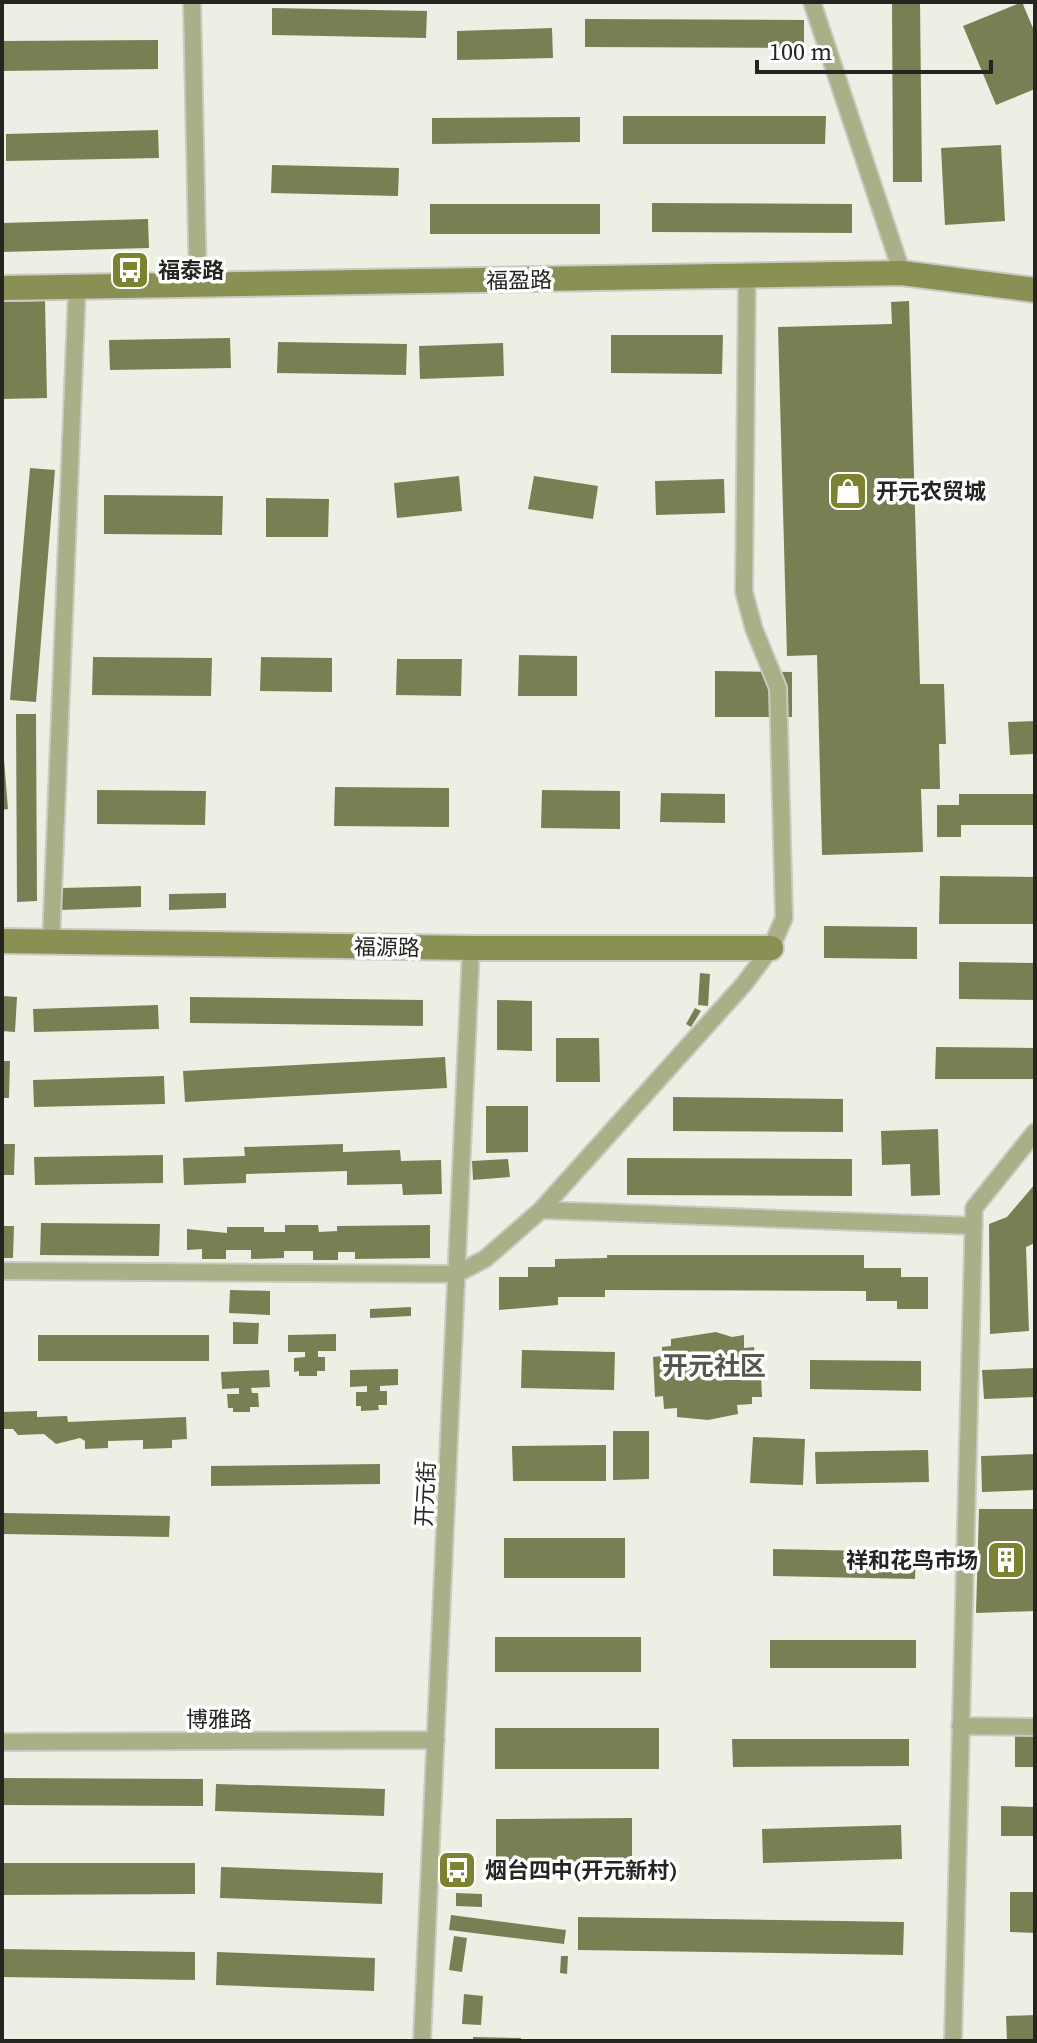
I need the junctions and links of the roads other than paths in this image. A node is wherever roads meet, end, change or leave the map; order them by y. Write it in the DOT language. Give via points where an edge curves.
graph roads {
  1 [pos="192,2"];
  2 [pos="812,2"];
  3 [pos="902,273"];
  4 [pos="747,276"];
  5 [pos="198,286"];
  6 [pos="2,288"];
  7 [pos="77,288"];
  8 [pos="1035,290"];
  9 [pos="2,941"];
  10 [pos="51,943"];
  11 [pos="471,948"];
  12 [pos="771,948"];
  13 [pos="1035,1132"];
  14 [pos="541,1210"];
  15 [pos="974,1226"];
  16 [pos="2,1271"];
  17 [pos="456,1274"];
  18 [pos="960,1726"];
  19 [pos="1035,1727"];
  20 [pos="436,1740"];
  21 [pos="2,1742"];
  22 [pos="422,2041"];
  23 [pos="953,2041"];
  1 -- 5 [label="street"];
  2 -- 3 [label="street"];
  3 -- 4 [label="street, 福盈路"];
  3 -- 8 [label="street, 福盈路"];
  4 -- 5 [label="street, 福盈路"];
  4 -- 12 [label="street" via="744,592 778,688 784,918"];
  5 -- 7 [label="street, 福盈路"];
  6 -- 7 [label="street, 福盈路"];
  7 -- 10 [label="street"];
  9 -- 10 [label="street, 福源路"];
  10 -- 11 [label="street, 福源路"];
  11 -- 12 [label="street, 福源路"];
  11 -- 17 [label="street, 开元街"];
  12 -- 14 [label="street"];
  13 -- 15 [label="street" via="974,1208"];
  14 -- 15 [label="street"];
  14 -- 17 [label="street" via="485,1259"];
  15 -- 18 [label="street"];
  16 -- 17 [label="street"];
  17 -- 20 [label="street, 开元街"];
  18 -- 19 [label="street"];
  18 -- 23 [label="street"];
  20 -- 21 [label="street, 博雅路"];
  20 -- 22 [label="street, 开元街"];
}
